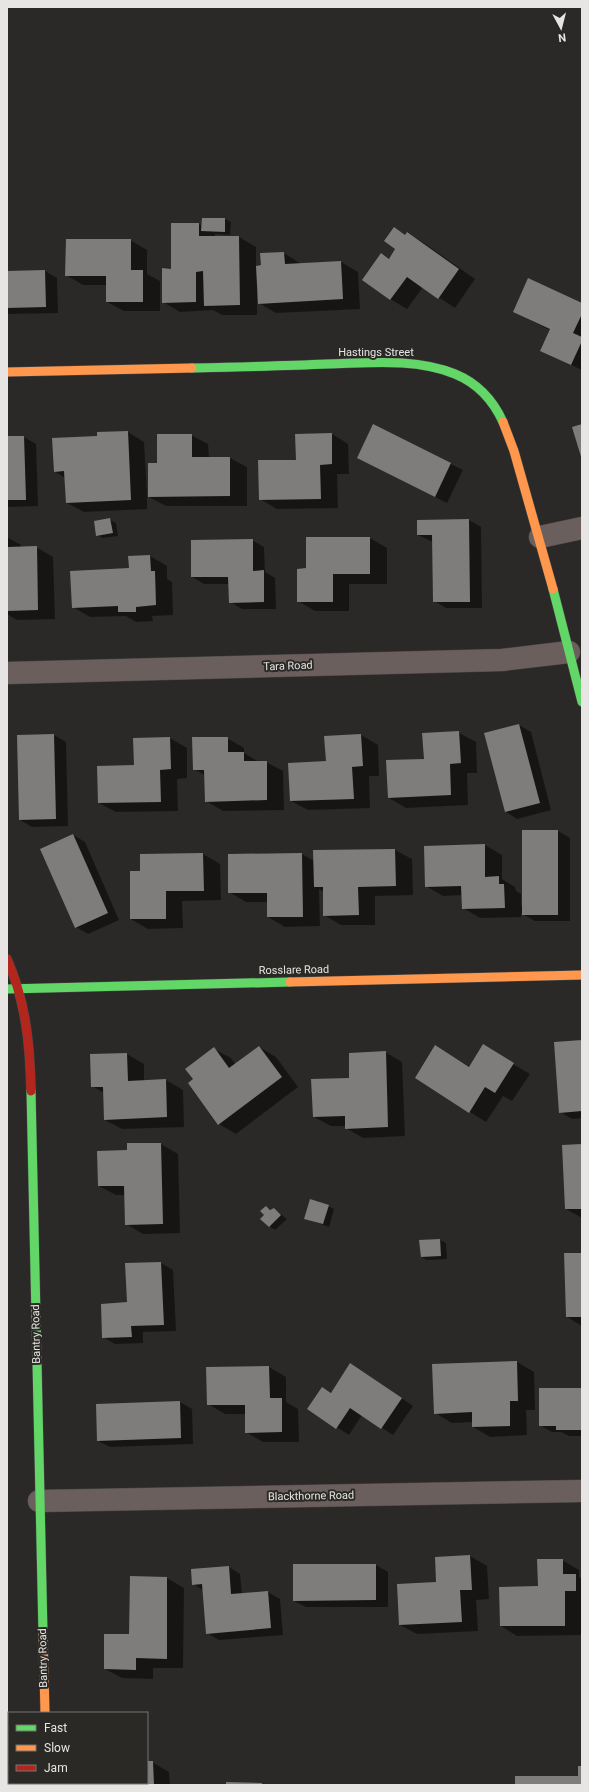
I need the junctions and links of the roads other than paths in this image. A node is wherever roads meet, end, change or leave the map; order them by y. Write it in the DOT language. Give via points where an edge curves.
graph roads {
  1 [pos="7,372"];
  2 [pos="582,528"];
  3 [pos="540,537"];
  4 [pos="569,652"];
  5 [pos="7,674"];
  6 [pos="582,702"];
  7 [pos="7,959"];
  8 [pos="582,976"];
  9 [pos="7,989"];
  10 [pos="20,989"];
  11 [pos="582,1491"];
  12 [pos="39,1502"];
  13 [pos="45,1712"];
  1 -- 3 [label="street, Hastings Street" via="391,363 419,364 445,370 469,380 487,396 500,414"];
  2 -- 3 [label="street"];
  3 -- 4 [label="street, Hastings Street"];
  4 -- 5 [label="street, Tara Road" via="502,660"];
  4 -- 6 [label="street, Hastings Street"];
  7 -- 10 [label="street, Bantry Road"];
  8 -- 10 [label="street, Rosslare Road"];
  9 -- 10 [label="street, Rosslare Road"];
  10 -- 12 [label="street, Bantry Road" via="30,1050"];
  11 -- 12 [label="street, Blackthorne Road"];
  12 -- 13 [label="street, Bantry Road"];
}
